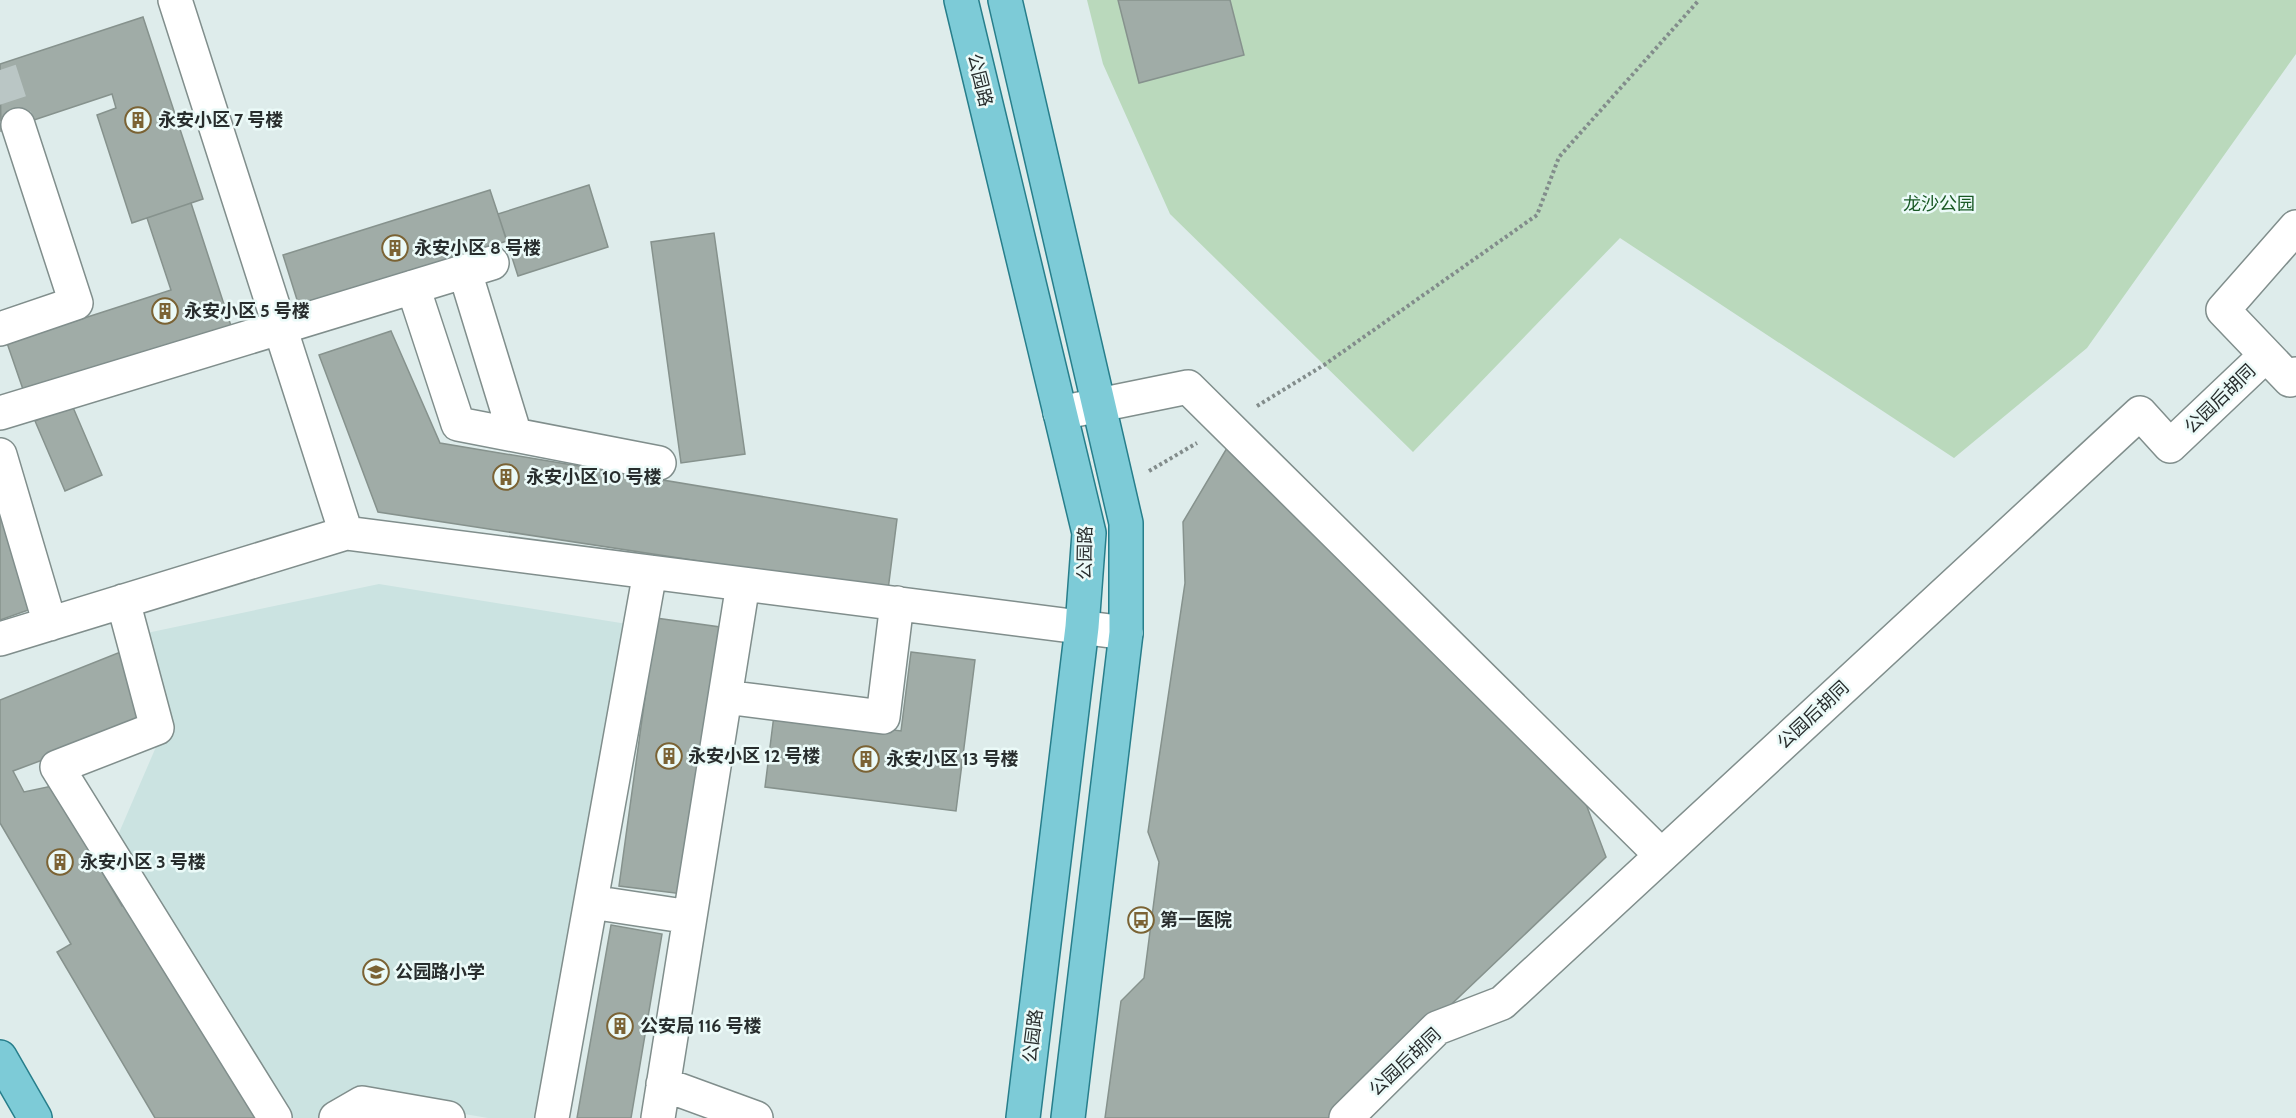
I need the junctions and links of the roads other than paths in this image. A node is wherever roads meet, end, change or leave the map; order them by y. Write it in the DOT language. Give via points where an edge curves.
graph roads {
  1 [pos="175,0"];
  2 [pos="961,0"];
  3 [pos="1005,0"];
  4 [pos="18,125"];
  5 [pos="2296,226"];
  6 [pos="413,287"];
  7 [pos="280,327"];
  8 [pos="0,329"];
  9 [pos="2266,355"];
  10 [pos="2296,374"];
  11 [pos="1097,405"];
  12 [pos="0,413"];
  13 [pos="1060,413"];
  14 [pos="515,435"];
  15 [pos="0,455"];
  16 [pos="659,463"];
  17 [pos="346,533"];
  18 [pos="650,572"];
  19 [pos="743,584"];
  20 [pos="123,602"];
  21 [pos="897,603"];
  22 [pos="50,624"];
  23 [pos="1082,627"];
  24 [pos="1126,633"];
  25 [pos="0,639"];
  26 [pos="725,697"];
  27 [pos="1661,855"];
  28 [pos="591,902"];
  29 [pos="690,917"];
  30 [pos="0,1056"];
  31 [pos="663,1084"];
  32 [pos="35,1118"];
  33 [pos="275,1118"];
  34 [pos="336,1118"];
  35 [pos="448,1118"];
  36 [pos="552,1118"];
  37 [pos="658,1118"];
  38 [pos="756,1118"];
  39 [pos="1023,1118"];
  40 [pos="1068,1118"];
  41 [pos="1346,1118"];
  1 -- 7 [label="street"];
  2 -- 13 [label="main road, 公园路"];
  3 -- 11 [label="main road"];
  4 -- 8 [label="street" via="76,303"];
  5 -- 9 [label="street" via="2223,310"];
  6 -- 7 [label="street"];
  6 -- 14 [label="street" via="458,424"];
  6 -- 14 [label="street" via="478,267"];
  7 -- 12 [label="street"];
  7 -- 17 [label="street"];
  9 -- 10 [label="street" via="2290,380"];
  9 -- 27 [label="street, 公园后胡同" via="2170,446 2140,413"];
  11 -- 13 [label="street"];
  11 -- 24 [label="main road" via="1126,523"];
  11 -- 27 [label="street" via="1188,387"];
  13 -- 23 [label="main road, 公园路" via="1089,533"];
  14 -- 16 [label="street"];
  15 -- 22 [label="street"];
  17 -- 18 [label="street"];
  17 -- 20 [label="street"];
  18 -- 19 [label="street"];
  18 -- 28 [label="street"];
  19 -- 21 [label="street"];
  19 -- 26 [label="street"];
  20 -- 22 [label="street"];
  20 -- 33 [label="street" via="157,728 57,767"];
  21 -- 23 [label="street"];
  21 -- 26 [label="street" via="882,717"];
  22 -- 25 [label="street"];
  23 -- 24 [label="street"];
  23 -- 39 [label="main road, 公园路"];
  24 -- 40 [label="main road"];
  26 -- 29 [label="street"];
  27 -- 41 [label="street, 公园后胡同" via="1502,1003 1437,1028"];
  28 -- 29 [label="street"];
  28 -- 36 [label="street"];
  29 -- 31 [label="street"];
  30 -- 32 [label="main road"];
  31 -- 37 [label="street"];
  31 -- 38 [label="street"];
  34 -- 35 [label="street" via="362,1103"];
}
